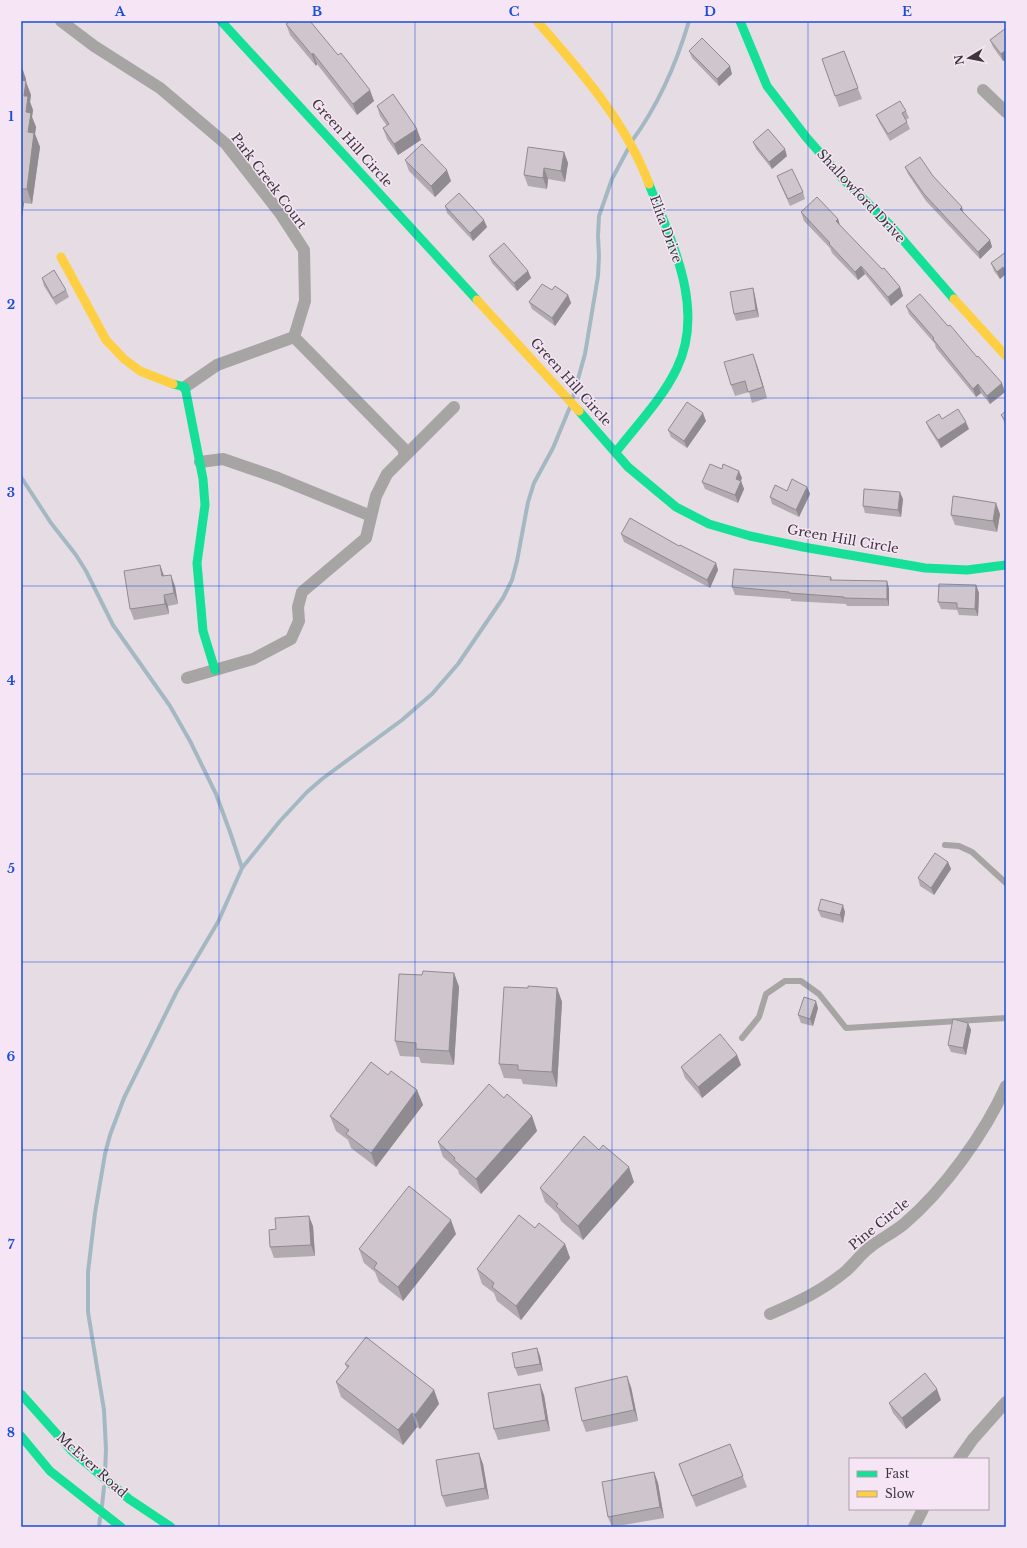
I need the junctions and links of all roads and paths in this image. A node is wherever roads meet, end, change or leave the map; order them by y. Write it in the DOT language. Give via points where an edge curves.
graph roads {
  1 [pos="61,21"];
  2 [pos="221,21"];
  3 [pos="537,21"];
  4 [pos="740,21"];
  5 [pos="983,90"];
  6 [pos="1006,112"];
  7 [pos="61,257"];
  8 [pos="294,337"];
  9 [pos="1006,356"];
  10 [pos="185,387"];
  11 [pos="454,407"];
  12 [pos="616,452"];
  13 [pos="405,456"];
  14 [pos="200,462"];
  15 [pos="371,516"];
  16 [pos="1006,565"];
  17 [pos="215,670"];
  18 [pos="187,678"];
  19 [pos="945,845"];
  20 [pos="1006,883"];
  21 [pos="1006,1018"];
  22 [pos="742,1038"];
  23 [pos="1006,1086"];
  24 [pos="770,1314"];
  25 [pos="21,1394"];
  26 [pos="1006,1402"];
  27 [pos="21,1436"];
  28 [pos="960,1458"];
  29 [pos="922,1510"];
  30 [pos="121,1527"];
  31 [pos="171,1527"];
  32 [pos="914,1527"];
  1 -- 8 [label="street, Park Creek Court" via="94,46 160,88 226,144 280,213 304,250 304,301"];
  2 -- 12 [label="street, Green Hill Circle"];
  3 -- 12 [label="street, Elita Drive" via="575,64 618,123 644,171 680,266 688,309 686,342 677,368 660,396"];
  4 -- 9 [label="street, Shallowford Drive" via="768,86 806,137 842,178 890,225"];
  5 -- 6 [label="street"];
  7 -- 10 [label="street" via="106,340 124,359 147,374"];
  8 -- 10 [label="street" via="217,365"];
  8 -- 13 [label="street" via="403,448"];
  10 -- 14 [label="street"];
  11 -- 13 [label="street"];
  12 -- 16 [label="street, Green Hill Circle" via="628,468 676,507 710,524 750,536 925,568 968,570"];
  13 -- 15 [label="street" via="387,474 376,496"];
  14 -- 15 [label="street" via="223,459 278,478"];
  14 -- 17 [label="street" via="205,505 197,563 202,631"];
  15 -- 17 [label="street" via="366,538 302,592 298,607 299,621 291,639 253,659"];
  17 -- 18 [label="street"];
  19 -- 20 [label="lane" via="959,846 972,852"];
  21 -- 22 [label="lane" via="846,1028 819,994 801,981 785,982 766,994 759,1016"];
  23 -- 24 [label="street, Pine Circle" via="974,1143 921,1208 863,1253 829,1284 808,1298"];
  25 -- 31 [label="street, McEver Road" via="72,1450 129,1499"];
  26 -- 28 [label="street"];
  27 -- 30 [label="street" via="50,1471"];
  29 -- 32 [label="street"];
}
